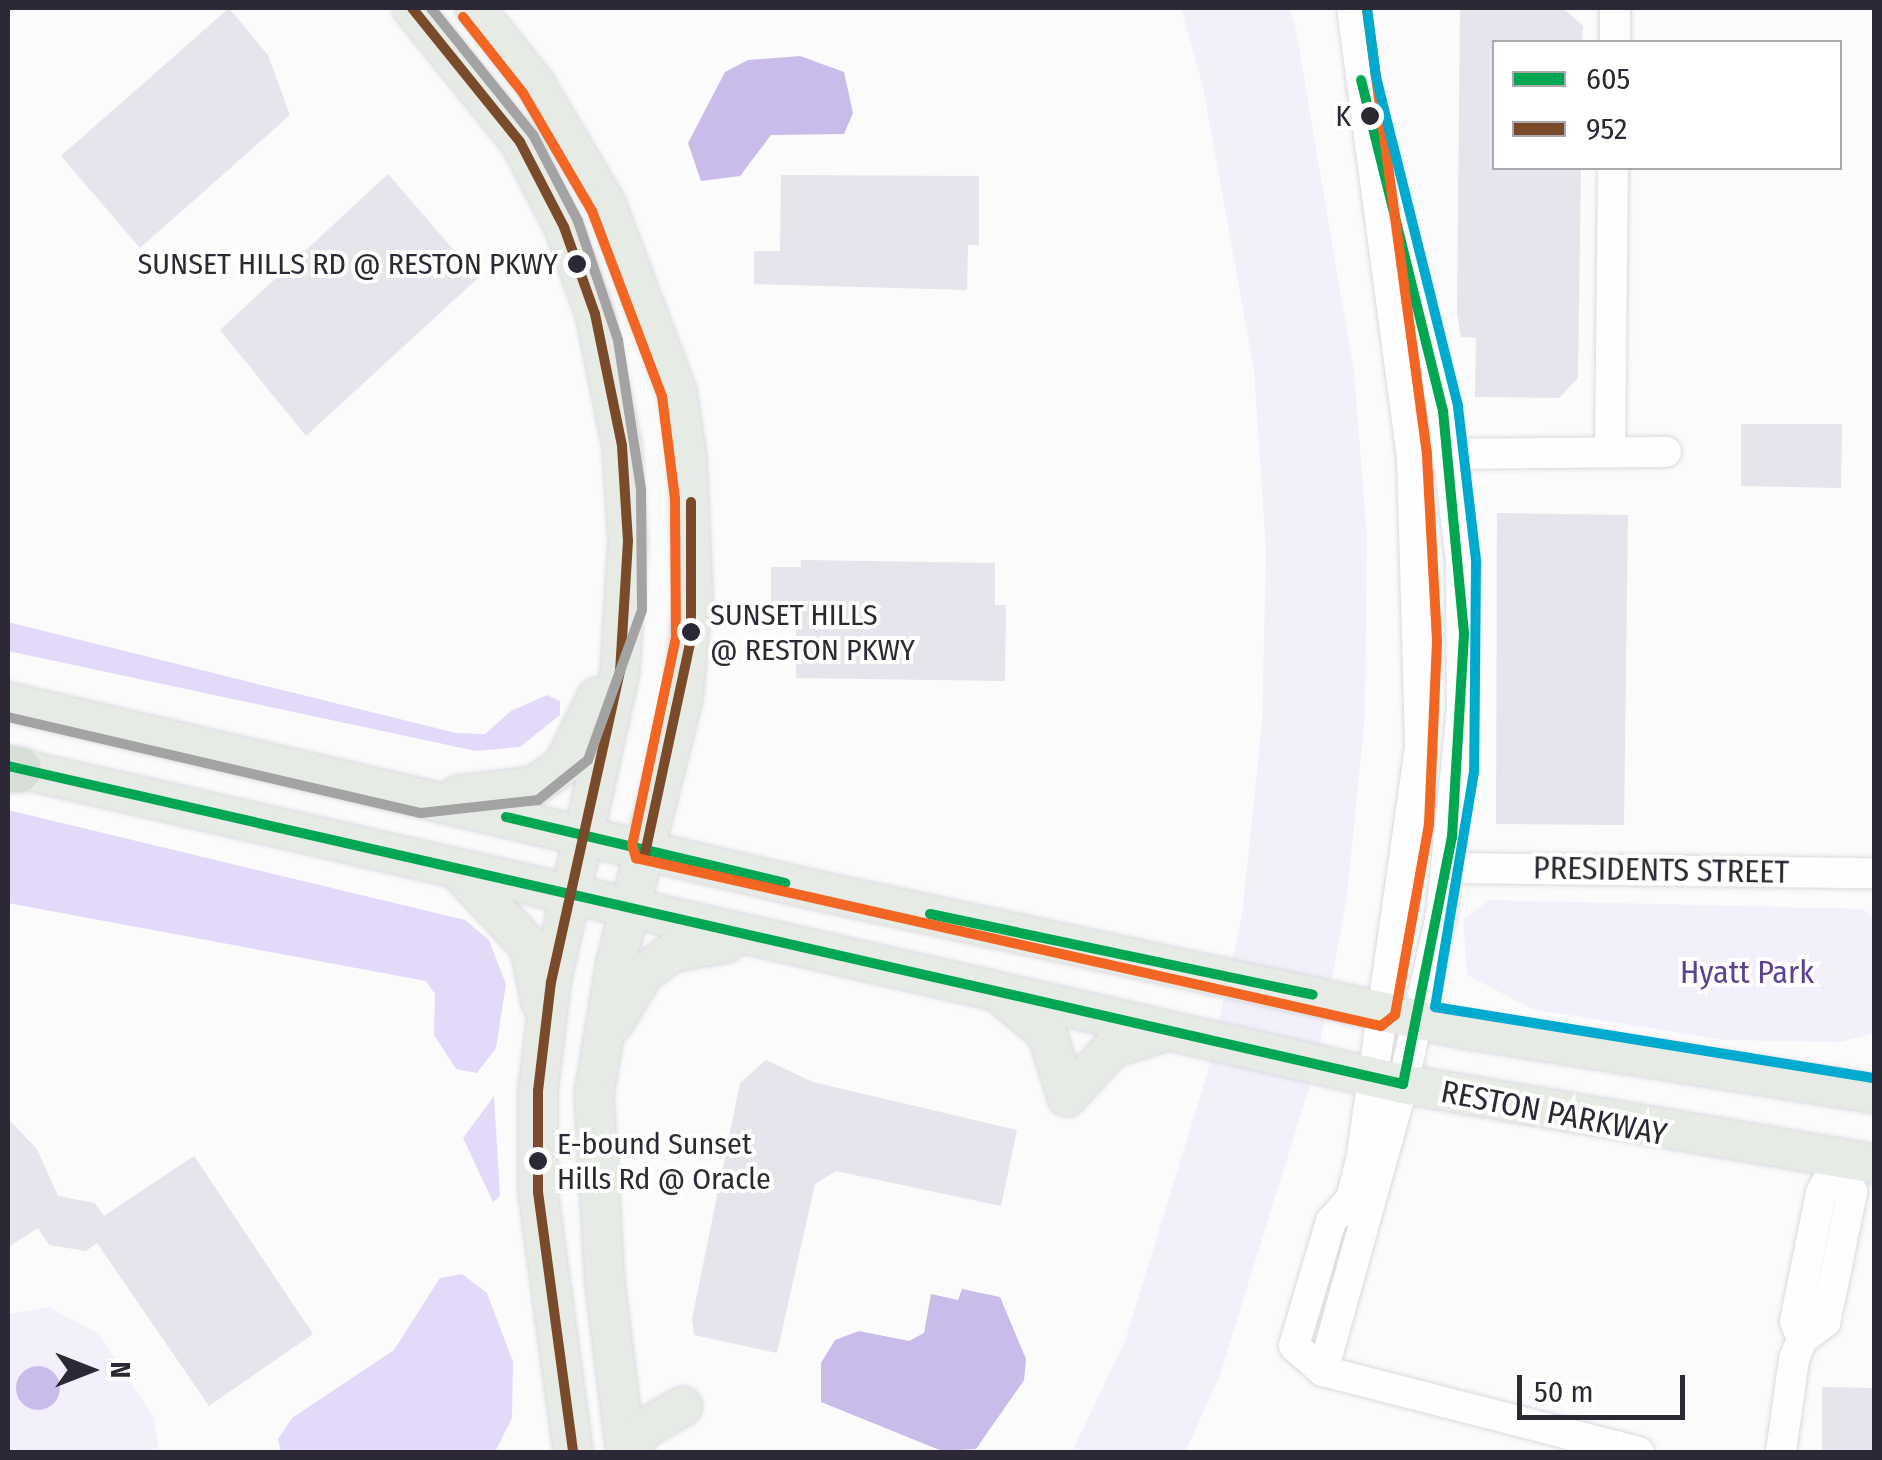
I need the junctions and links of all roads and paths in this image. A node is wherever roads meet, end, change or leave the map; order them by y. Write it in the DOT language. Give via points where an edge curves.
graph roads {
  1 [pos="412,8"];
  2 [pos="475,8"];
  3 [pos="1352,8"];
  4 [pos="1615,8"];
  5 [pos="1614,40"];
  6 [pos="1361,80"];
  7 [pos="1613,170"];
  8 [pos="1448,452"];
  9 [pos="1610,452"];
  10 [pos="1666,452"];
  11 [pos="1412,456"];
  12 [pos="627,609"];
  13 [pos="8,702"];
  14 [pos="11,767"];
  15 [pos="423,798"];
  16 [pos="586,835"];
  17 [pos="647,848"];
  18 [pos="455,867"];
  19 [pos="1448,868"];
  20 [pos="1874,873"];
  21 [pos="571,897"];
  22 [pos="629,913"];
  23 [pos="758,942"];
  24 [pos="1000,995"];
  25 [pos="1381,1011"];
  26 [pos="1418,1019"];
  27 [pos="544,1027"];
  28 [pos="1176,1033"];
  29 [pos="600,1048"];
  30 [pos="1387,1079"];
  31 [pos="1874,1093"];
  32 [pos="1857,1162"];
  33 [pos="619,1375"];
  34 [pos="573,1452"];
  35 [pos="627,1452"];
  36 [pos="1639,1452"];
  37 [pos="1781,1452"];
  1 -- 12 [label="main road" via="520,142 583,273 622,446"];
  2 -- 17 [label="main road" via="543,97 606,204 677,392 693,551 691,639"];
  3 -- 6 [label="street"];
  4 -- 5 [label="street"];
  6 -- 8 [label="street" via="1401,219"];
  6 -- 11 [label="street"];
  7 -- 9 [label="street"];
  8 -- 9 [label="street"];
  8 -- 11 [label="street"];
  8 -- 19 [label="street" via="1464,633"];
  9 -- 10 [label="street"];
  11 -- 25 [label="street" via="1420,748"];
  12 -- 15 [label="main road" via="585,732 563,766 534,786"];
  12 -- 16 [label="main road"];
  13 -- 15 [label="main road, RESTON PARKWAY"];
  14 -- 18 [label="main road, RESTON PARKWAY"];
  15 -- 16 [label="main road, RESTON PARKWAY"];
  16 -- 17 [label="main road, RESTON PARKWAY"];
  16 -- 21 [label="main road"];
  17 -- 22 [label="main road"];
  17 -- 25 [label="main road, RESTON PARKWAY"];
  18 -- 21 [label="main road, RESTON PARKWAY"];
  18 -- 27 [label="main road" via="530,948"];
  19 -- 20 [label="street, PRESIDENTS STREET"];
  19 -- 26 [label="street"];
  21 -- 22 [label="main road, RESTON PARKWAY"];
  21 -- 27 [label="main road"];
  22 -- 23 [label="main road, RESTON PARKWAY"];
  22 -- 29 [label="main road"];
  23 -- 24 [label="main road, RESTON PARKWAY"];
  23 -- 29 [label="main road" via="672,952 644,973"];
  24 -- 28 [label="main road, RESTON PARKWAY"];
  24 -- 28 [label="main road" via="1047,1032 1067,1096 1112,1048"];
  25 -- 26 [label="main road, RESTON PARKWAY"];
  25 -- 30 [label="street"];
  26 -- 30 [label="street"];
  26 -- 31 [label="main road, RESTON PARKWAY"];
  27 -- 34 [label="main road" via="538,1192"];
  28 -- 30 [label="main road, RESTON PARKWAY"];
  29 -- 33 [label="main road" via="593,1153"];
  30 -- 32 [label="main road, RESTON PARKWAY"];
  30 -- 36 [label="street" via="1322,1371"];
  32 -- 37 [label="street" via="1821,1193 1795,1321 1802,1339 1781,1414"];
  33 -- 35 [label="main road"];
  33 -- 35 [label="main road" via="683,1406 644,1429"];
}
